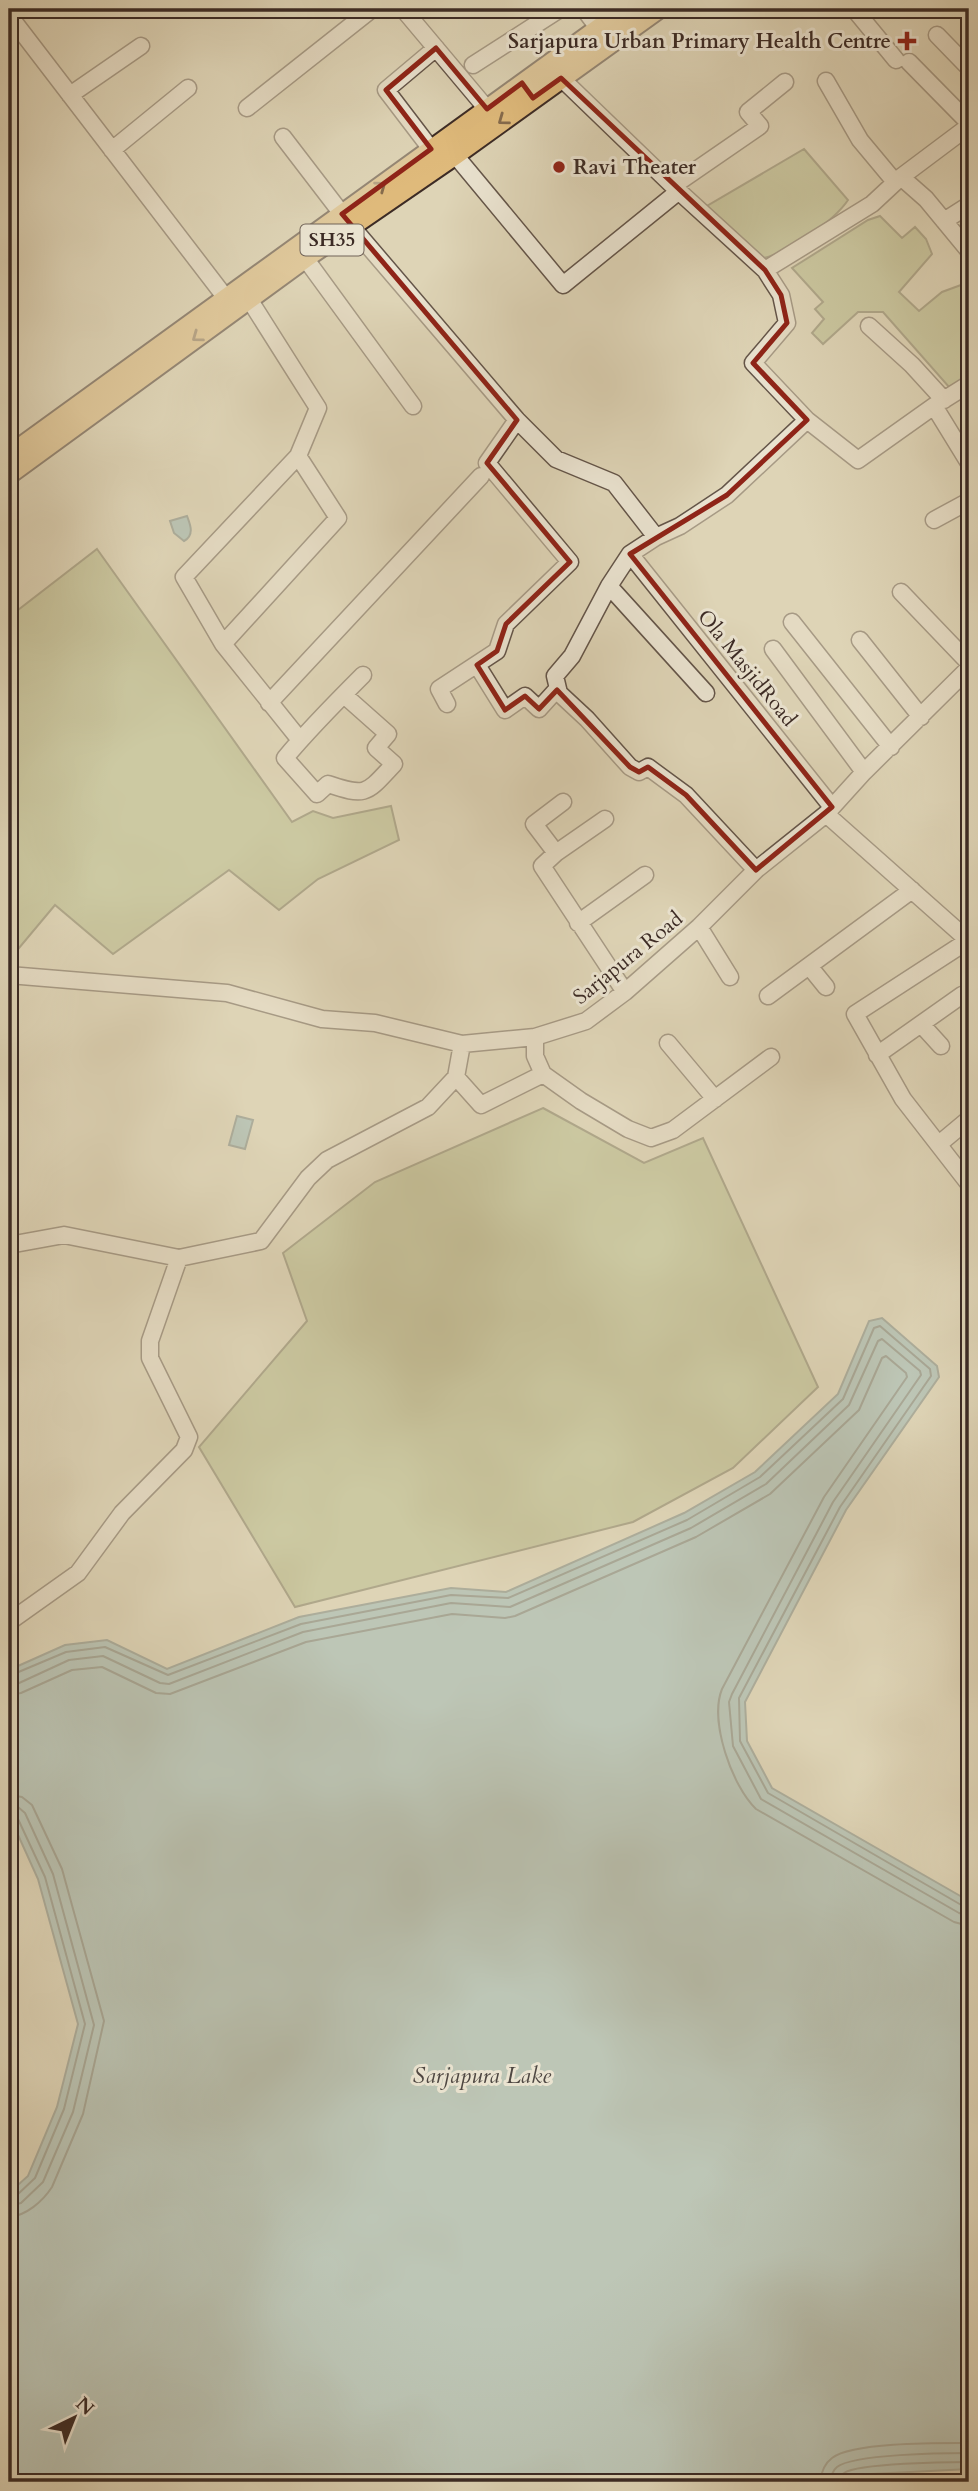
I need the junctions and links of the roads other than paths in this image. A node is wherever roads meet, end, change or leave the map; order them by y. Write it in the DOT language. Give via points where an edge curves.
graph roads {
  1 [pos="372,9"];
  2 [pos="403,9"];
  3 [pos="560,9"];
  4 [pos="584,9"];
  5 [pos="626,9"];
  6 [pos="657,9"];
  7 [pos="855,9"];
  8 [pos="9,27"];
  9 [pos="599,29"];
  10 [pos="937,35"];
  11 [pos="141,46"];
  12 [pos="436,48"];
  13 [pos="473,65"];
  14 [pos="969,68"];
  15 [pos="561,78"];
  16 [pos="826,81"];
  17 [pos="785,82"];
  18 [pos="188,88"];
  19 [pos="528,90"];
  20 [pos="70,96"];
  21 [pos="247,108"];
  22 [pos="487,109"];
  23 [pos="969,125"];
  24 [pos="283,137"];
  25 [pos="431,149"];
  26 [pos="112,150"];
  27 [pos="455,155"];
  28 [pos="898,180"];
  29 [pos="676,189"];
  30 [pos="969,206"];
  31 [pos="347,220"];
  32 [pos="944,221"];
  33 [pos="969,251"];
  34 [pos="305,258"];
  35 [pos="765,270"];
  36 [pos="236,302"];
  37 [pos="869,326"];
  38 [pos="969,384"];
  39 [pos="939,403"];
  40 [pos="413,406"];
  41 [pos="517,420"];
  42 [pos="807,420"];
  43 [pos="9,456"];
  44 [pos="298,456"];
  45 [pos="969,463"];
  46 [pos="9,474"];
  47 [pos="481,476"];
  48 [pos="969,501"];
  49 [pos="934,520"];
  50 [pos="656,537"];
  51 [pos="630,554"];
  52 [pos="609,586"];
  53 [pos="901,592"];
  54 [pos="792,622"];
  55 [pos="860,640"];
  56 [pos="223,644"];
  57 [pos="772,649"];
  58 [pos="969,663"];
  59 [pos="477,665"];
  60 [pos="969,668"];
  61 [pos="363,676"];
  62 [pos="558,688"];
  63 [pos="706,693"];
  64 [pos="344,695"];
  65 [pos="269,703"];
  66 [pos="447,704"];
  67 [pos="921,717"];
  68 [pos="300,740"];
  69 [pos="891,747"];
  70 [pos="864,772"];
  71 [pos="564,802"];
  72 [pos="829,811"];
  73 [pos="605,819"];
  74 [pos="556,853"];
  75 [pos="757,870"];
  76 [pos="645,875"];
  77 [pos="912,890"];
  78 [pos="579,923"];
  79 [pos="699,927"];
  80 [pos="967,945"];
  81 [pos="809,966"];
  82 [pos="9,975"];
  83 [pos="730,978"];
  84 [pos="826,987"];
  85 [pos="625,992"];
  86 [pos="962,995"];
  87 [pos="768,996"];
  88 [pos="921,1024"];
  89 [pos="535,1037"];
  90 [pos="668,1043"];
  91 [pos="462,1044"];
  92 [pos="941,1046"];
  93 [pos="877,1055"];
  94 [pos="771,1057"];
  95 [pos="543,1074"];
  96 [pos="456,1077"];
  97 [pos="715,1099"];
  98 [pos="969,1119"];
  99 [pos="939,1144"];
  100 [pos="969,1184"];
  101 [pos="9,1245"];
  102 [pos="179,1258"];
  103 [pos="9,1622"];
  1 -- 21 [label="street"];
  2 -- 12 [label="street"];
  3 -- 13 [label="street"];
  4 -- 9 [label="street"];
  5 -- 9 [label="main road, SH35"];
  6 -- 15 [label="main road, SH35"];
  7 -- 23 [label="street"];
  8 -- 20 [label="street" via="15,23"];
  9 -- 19 [label="main road, SH35"];
  10 -- 14 [label="street"];
  11 -- 20 [label="street"];
  12 -- 22 [label="street"];
  12 -- 25 [label="street" via="386,90"];
  15 -- 19 [label="main road, SH35"];
  15 -- 29 [label="street"];
  16 -- 28 [label="street" via="860,140"];
  17 -- 29 [label="street" via="748,112 760,126"];
  18 -- 26 [label="street"];
  19 -- 22 [label="main road, SH35"];
  19 -- 27 [label="main road, SH35, one-way"];
  20 -- 26 [label="street"];
  22 -- 25 [label="main road, SH35"];
  23 -- 28 [label="street"];
  24 -- 31 [label="street"];
  31 -- 25 [label="main road, SH35, one-way"];
  26 -- 36 [label="street"];
  27 -- 29 [label="street" via="563,285"];
  27 -- 31 [label="main road, SH35"];
  28 -- 32 [label="street" via="926,198"];
  28 -- 35 [label="street" via="872,204"];
  29 -- 35 [label="street"];
  30 -- 32 [label="street"];
  31 -- 34 [label="main road, SH35"];
  31 -- 36 [label="main road, SH35"];
  31 -- 41 [label="street"];
  32 -- 33 [label="street"];
  34 -- 36 [label="main road, SH35"];
  34 -- 40 [label="street"];
  35 -- 42 [label="street" via="781,295 787,323 753,363"];
  36 -- 43 [label="main road, SH35"];
  36 -- 44 [label="street" via="318,408"];
  36 -- 46 [label="main road, SH35, one-way"];
  37 -- 39 [label="street" via="912,365"];
  38 -- 39 [label="street"];
  39 -- 42 [label="street" via="858,460"];
  39 -- 45 [label="street"];
  41 -- 50 [label="street" via="556,459 614,483"];
  41 -- 59 [label="street" via="487,463 570,562 506,624 497,652"];
  42 -- 50 [label="street" via="727,495"];
  44 -- 56 [label="street" via="184,578"];
  44 -- 56 [label="street" via="338,518"];
  47 -- 65 [label="street"];
  48 -- 49 [label="street"];
  50 -- 51 [label="street"];
  51 -- 52 [label="street"];
  51 -- 72 [label="street, Ola MasjidRoad"];
  52 -- 62 [label="street" via="572,656 555,676"];
  52 -- 63 [label="street"];
  53 -- 58 [label="street"];
  54 -- 69 [label="street"];
  55 -- 67 [label="street"];
  56 -- 65 [label="street"];
  57 -- 70 [label="street"];
  59 -- 62 [label="street" via="505,710 524,696 539,709"];
  59 -- 66 [label="street" via="439,689"];
  60 -- 67 [label="street, Sarjapura Road"];
  61 -- 64 [label="street"];
  62 -- 75 [label="street" via="630,766 639,772 648,767 686,795"];
  64 -- 68 [label="street"];
  64 -- 68 [label="street" via="388,734 376,748 394,764 371,789 356,793 328,784 317,794 285,758"];
  65 -- 68 [label="street"];
  67 -- 69 [label="street, Sarjapura Road"];
  69 -- 70 [label="street, Sarjapura Road"];
  70 -- 72 [label="street, Sarjapura Road"];
  71 -- 74 [label="street" via="534,824"];
  72 -- 75 [label="street, Sarjapura Road"];
  72 -- 77 [label="street, Ola MasjidRoad"];
  73 -- 74 [label="street"];
  74 -- 78 [label="street" via="542,866"];
  75 -- 79 [label="street, Sarjapura Road"];
  76 -- 78 [label="street"];
  77 -- 80 [label="street, Ola MasjidRoad"];
  77 -- 81 [label="street"];
  78 -- 85 [label="street"];
  79 -- 83 [label="street"];
  79 -- 85 [label="street, Sarjapura Road"];
  80 -- 93 [label="street" via="855,1014"];
  81 -- 84 [label="street"];
  81 -- 87 [label="street"];
  82 -- 91 [label="street, Sarjapura Road" via="227,993 321,1019 375,1023"];
  85 -- 89 [label="street, Sarjapura Road" via="586,1021"];
  86 -- 88 [label="street"];
  88 -- 92 [label="street"];
  88 -- 93 [label="street"];
  89 -- 91 [label="street, Sarjapura Road"];
  89 -- 95 [label="street" via="535,1056"];
  90 -- 97 [label="street"];
  91 -- 96 [label="street"];
  93 -- 99 [label="street" via="903,1099"];
  94 -- 97 [label="street"];
  95 -- 96 [label="street" via="481,1105"];
  95 -- 97 [label="street" via="616,1122 651,1138 673,1130"];
  96 -- 102 [label="street" via="428,1107 327,1160 261,1241"];
  98 -- 99 [label="street"];
  99 -- 100 [label="street"];
  101 -- 102 [label="street" via="64,1235"];
  102 -- 103 [label="street" via="150,1341 150,1358 189,1437 184,1450 122,1513 78,1573"];
}
